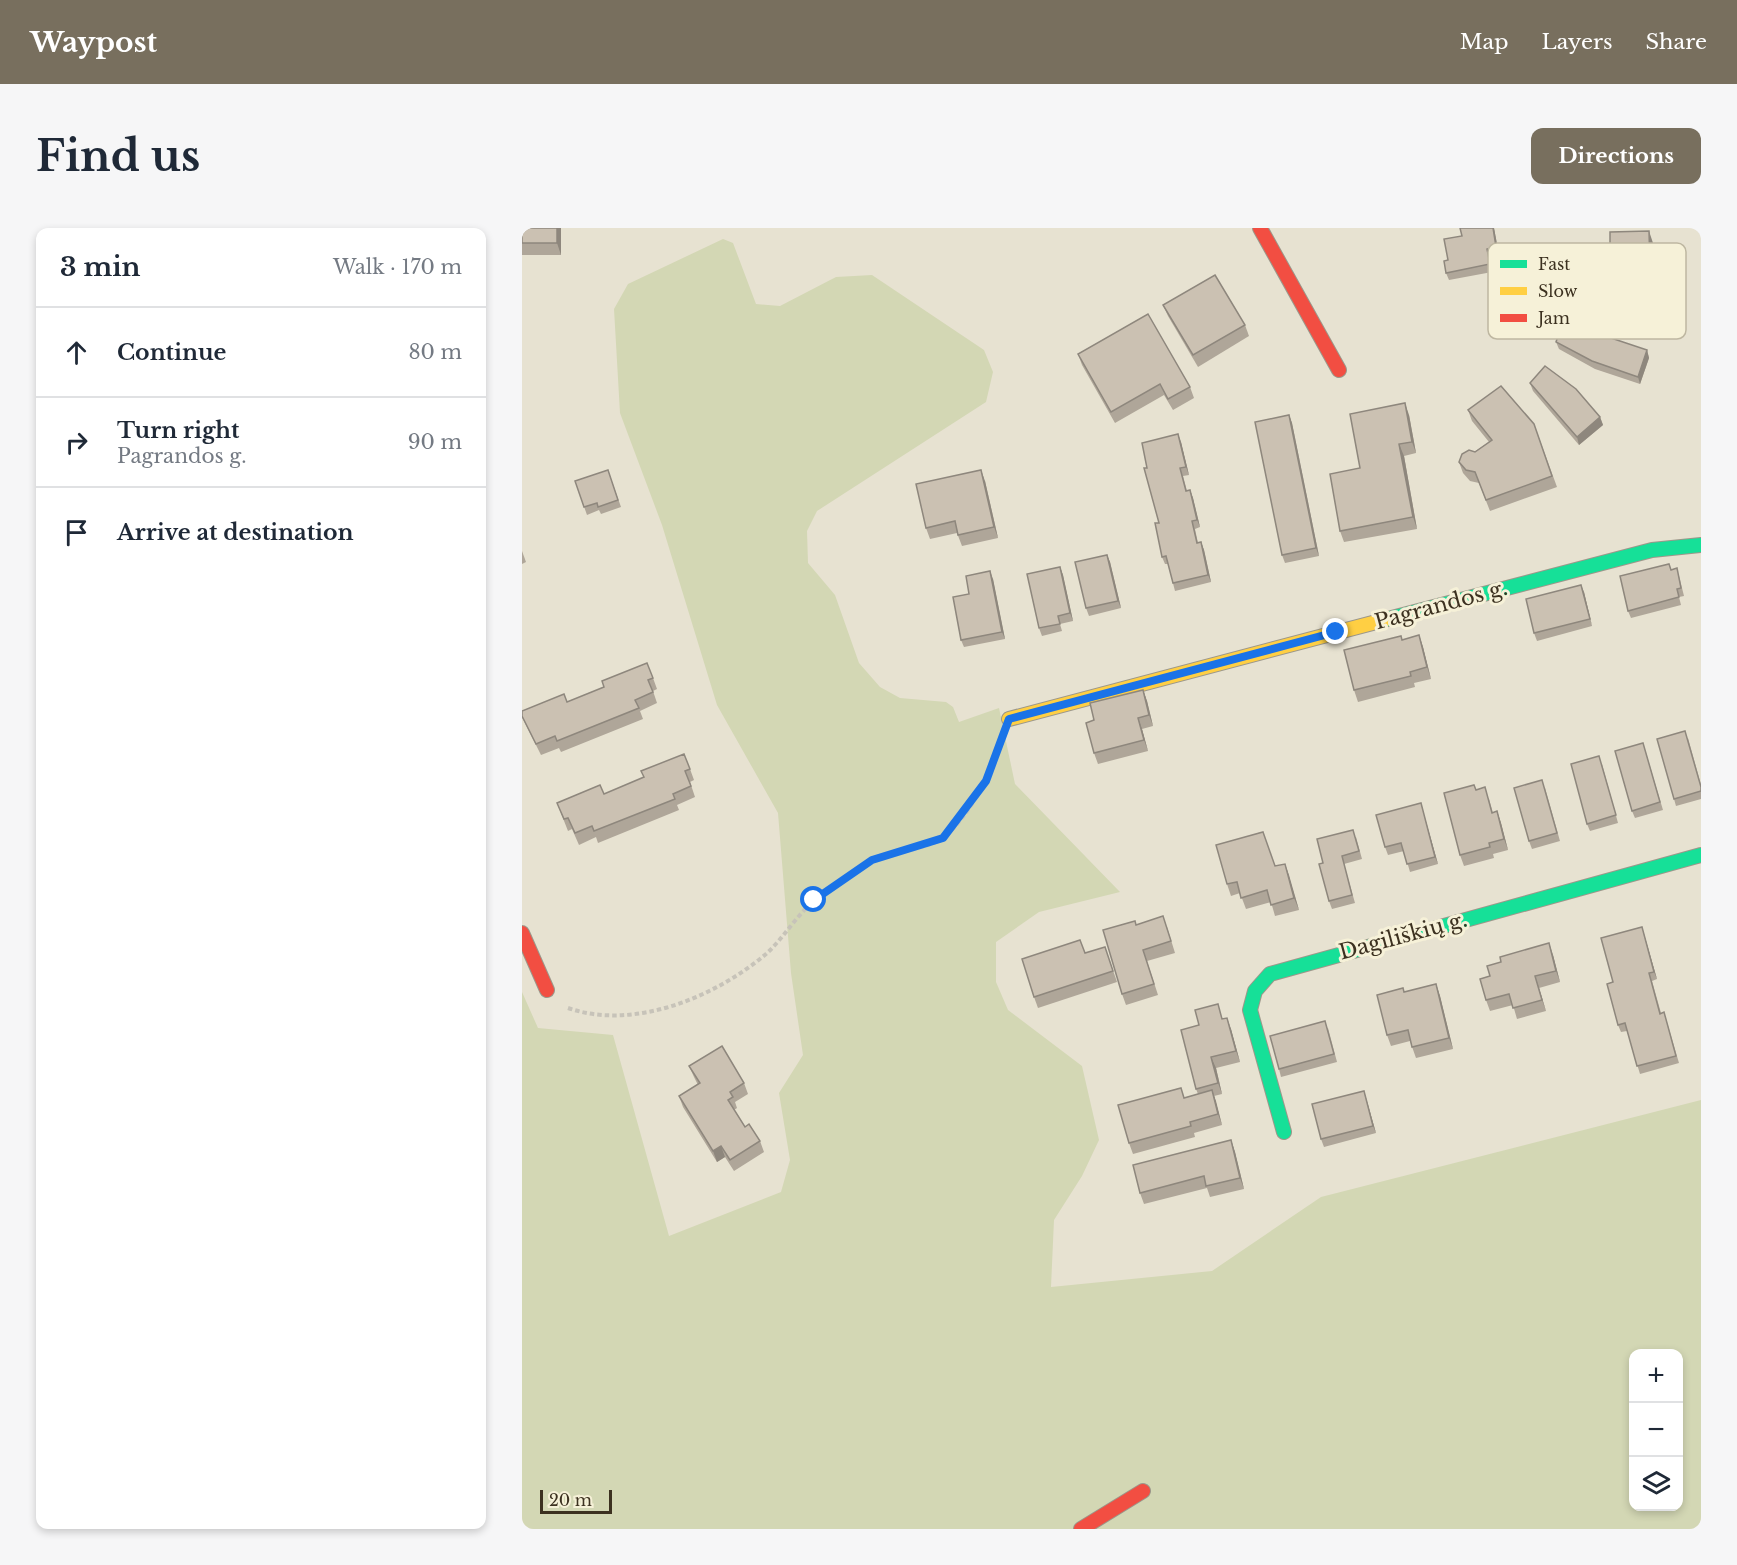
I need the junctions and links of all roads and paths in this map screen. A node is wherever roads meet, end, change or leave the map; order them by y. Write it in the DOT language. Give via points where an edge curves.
graph roads {
  1 [pos="1260,228"];
  2 [pos="1339,370"];
  3 [pos="1701,545"];
  4 [pos="1009,719"];
  5 [pos="1701,855"];
  6 [pos="522,933"];
  7 [pos="547,990"];
  8 [pos="1284,1132"];
  9 [pos="1143,1491"];
  10 [pos="1081,1529"];
  1 -- 2 [label="street"];
  3 -- 4 [label="street, Pagrandos g." via="1652,550"];
  4 -- 7 [label="path" via="986,781 943,838 872,860 814,900 766,953 727,982 688,1001 642,1012 589,1015 564,1006"];
  5 -- 8 [label="street, Dagiliškių g." via="1276,970 1263,978 1251,994 1250,1010"];
  6 -- 7 [label="street"];
  9 -- 10 [label="street"];
}
